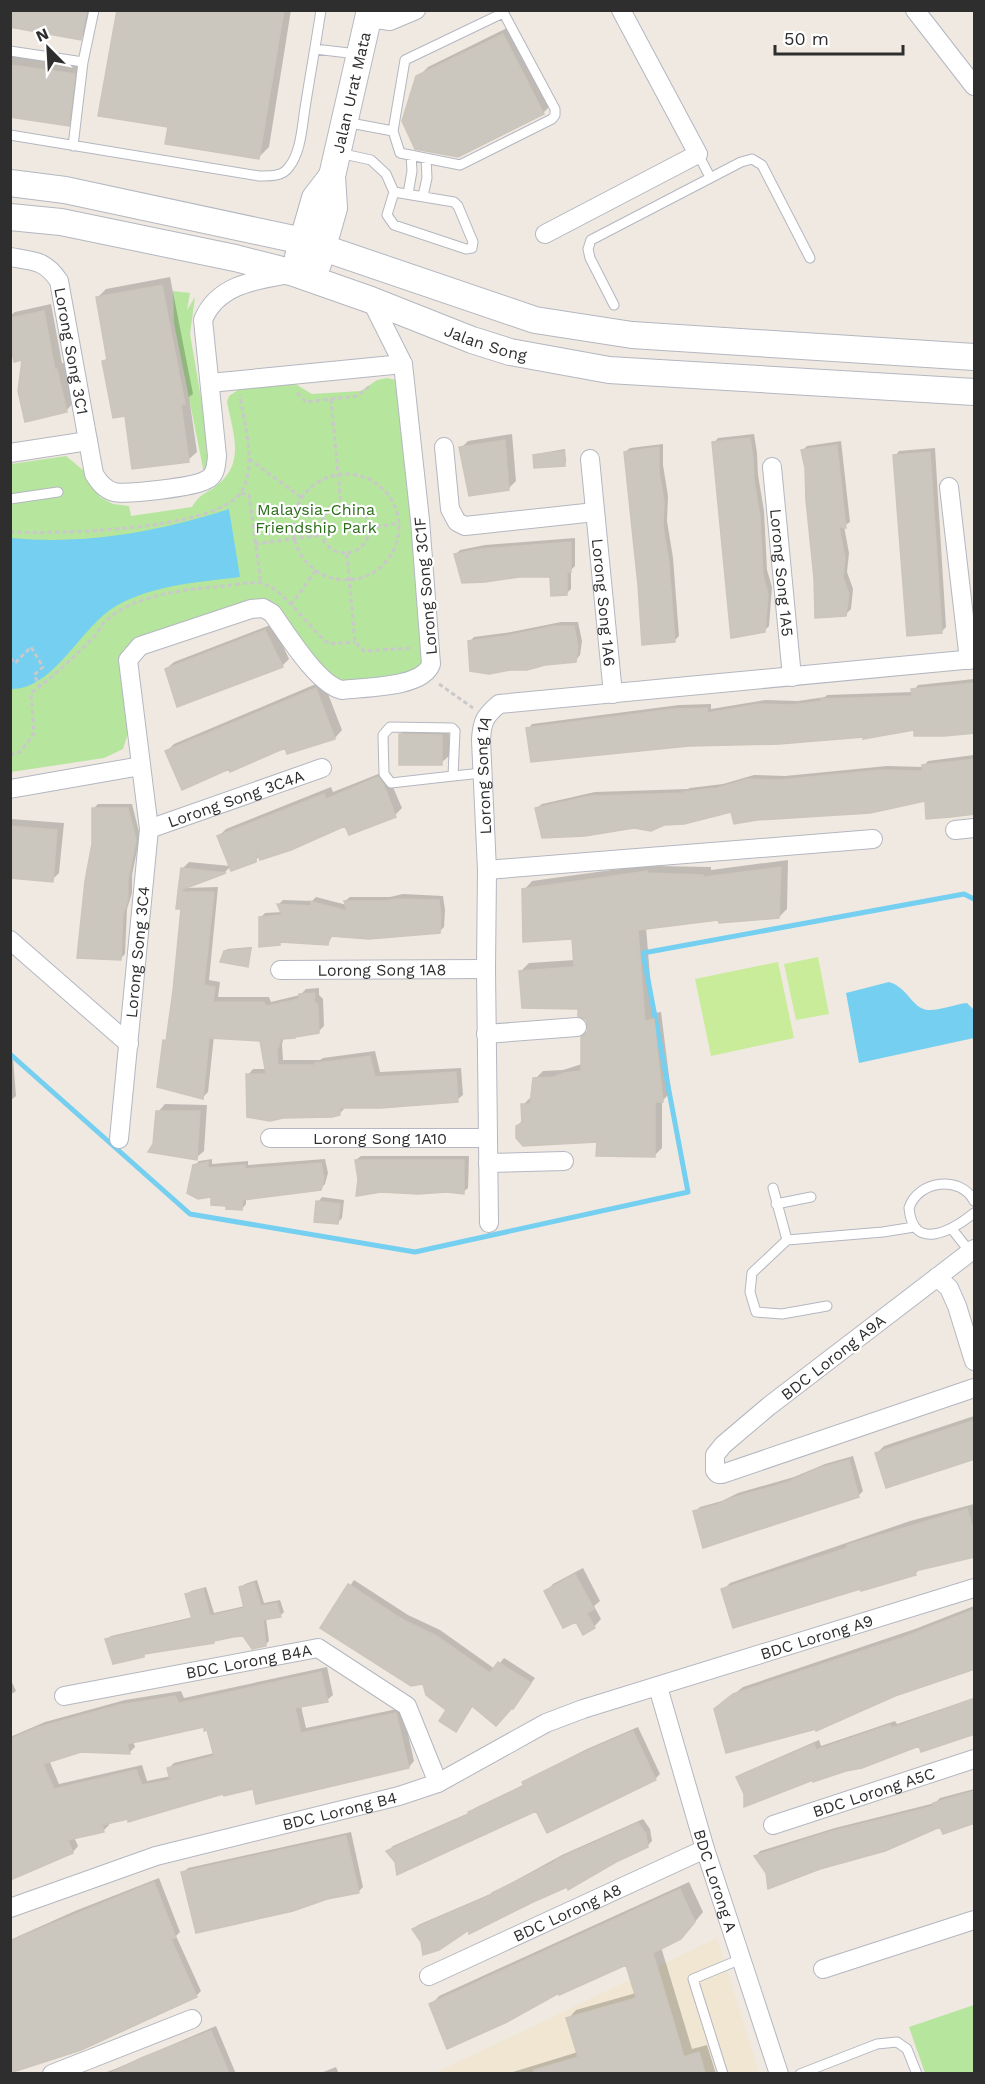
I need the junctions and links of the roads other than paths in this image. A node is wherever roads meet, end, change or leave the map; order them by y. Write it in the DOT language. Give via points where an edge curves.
graph roads {
  1 [pos="94,10"];
  2 [pos="321,10"];
  3 [pos="416,10"];
  4 [pos="621,10"];
  5 [pos="915,10"];
  6 [pos="503,12"];
  7 [pos="370,14"];
  8 [pos="315,49"];
  9 [pos="10,51"];
  10 [pos="360,54"];
  11 [pos="83,62"];
  12 [pos="975,86"];
  13 [pos="344,122"];
  14 [pos="393,131"];
  15 [pos="10,135"];
  16 [pos="73,146"];
  17 [pos="698,154"];
  18 [pos="411,155"];
  19 [pos="426,158"];
  20 [pos="334,164"];
  21 [pos="710,177"];
  22 [pos="10,183"];
  23 [pos="394,192"];
  24 [pos="408,194"];
  25 [pos="423,196"];
  26 [pos="10,217"];
  27 [pos="545,234"];
  28 [pos="313,245"];
  29 [pos="10,257"];
  30 [pos="810,258"];
  31 [pos="304,276"];
  32 [pos="371,300"];
  33 [pos="614,305"];
  34 [pos="975,357"];
  35 [pos="403,364"];
  36 [pos="210,383"];
  37 [pos="975,392"];
  38 [pos="88,441"];
  39 [pos="444,447"];
  40 [pos="10,453"];
  41 [pos="590,459"];
  42 [pos="772,467"];
  43 [pos="949,487"];
  44 [pos="58,492"];
  45 [pos="10,499"];
  46 [pos="595,512"];
  47 [pos="972,660"];
  48 [pos="792,677"];
  49 [pos="613,694"];
  50 [pos="141,766"];
  51 [pos="322,768"];
  52 [pos="482,773"];
  53 [pos="453,776"];
  54 [pos="10,789"];
  55 [pos="975,828"];
  56 [pos="149,829"];
  57 [pos="955,830"];
  58 [pos="873,839"];
  59 [pos="487,870"];
  60 [pos="10,940"];
  61 [pos="486,969"];
  62 [pos="280,970"];
  63 [pos="577,1028"];
  64 [pos="486,1034"];
  65 [pos="129,1044"];
  66 [pos="270,1138"];
  67 [pos="488,1138"];
  68 [pos="119,1139"];
  69 [pos="564,1161"];
  70 [pos="488,1163"];
  71 [pos="773,1188"];
  72 [pos="811,1197"];
  73 [pos="975,1201"];
  74 [pos="776,1203"];
  75 [pos="973,1218"];
  76 [pos="489,1223"];
  77 [pos="914,1227"];
  78 [pos="952,1229"];
  79 [pos="787,1240"];
  80 [pos="972,1251"];
  81 [pos="937,1277"];
  82 [pos="827,1306"];
  83 [pos="975,1362"];
  84 [pos="975,1388"];
  85 [pos="975,1588"];
  86 [pos="658,1687"];
  87 [pos="64,1696"];
  88 [pos="975,1759"];
  89 [pos="438,1783"];
  90 [pos="773,1825"];
  91 [pos="705,1849"];
  92 [pos="10,1908"];
  93 [pos="975,1920"];
  94 [pos="741,1959"];
  95 [pos="824,1969"];
  96 [pos="429,1976"];
  97 [pos="192,2019"];
  98 [pos="827,2069"];
  99 [pos="52,2073"];
  100 [pos="723,2073"];
  101 [pos="779,2073"];
  102 [pos="800,2073"];
  103 [pos="917,2073"];
  1 -- 11 [label="lane"];
  2 -- 8 [label="lane"];
  3 -- 7 [label="street" via="390,21"];
  4 -- 17 [label="street"];
  5 -- 12 [label="street"];
  6 -- 14 [label="lane" via="405,60"];
  6 -- 19 [label="lane" via="555,115 460,165"];
  7 -- 10 [label="main road, Jalan Urat Mata"];
  8 -- 10 [label="lane"];
  8 -- 16 [label="lane" via="299,139 293,160 282,173 259,176"];
  9 -- 11 [label="lane"];
  10 -- 13 [label="main road, Jalan Urat Mata"];
  11 -- 16 [label="lane"];
  13 -- 14 [label="lane"];
  13 -- 20 [label="main road, Jalan Urat Mata"];
  14 -- 18 [label="lane" via="400,153"];
  15 -- 16 [label="lane"];
  17 -- 21 [label="lane"];
  17 -- 27 [label="street"];
  18 -- 19 [label="lane"];
  18 -- 24 [label="lane"];
  19 -- 25 [label="lane"];
  20 -- 23 [label="lane" via="371,160 386,174"];
  20 -- 28 [label="main road, Jalan Urat Mata" via="334,208"];
  21 -- 30 [label="lane" via="752,159 762,165"];
  21 -- 33 [label="lane" via="591,240 590,258"];
  22 -- 28 [label="main road" via="65,190"];
  23 -- 24 [label="lane"];
  23 -- 25 [label="lane" via="387,215 394,225 472,248 458,206"];
  24 -- 25 [label="lane"];
  26 -- 31 [label="main road, Jalan Song" via="62,222"];
  28 -- 31 [label="main road, Jalan Urat Mata"];
  28 -- 34 [label="main road" via="535,320 632,335"];
  29 -- 38 [label="street, Lorong Song 3C1" via="40,261 52,269 59,281"];
  31 -- 32 [label="main road, Jalan Song"];
  31 -- 36 [label="street" via="248,282 208,307 203,320"];
  32 -- 35 [label="street, Lorong Song 3C1F"];
  32 -- 37 [label="main road, Jalan Song" via="510,352 609,370"];
  35 -- 36 [label="street"];
  35 -- 50 [label="street, Lorong Song 3C1F" via="429,625 431,664 425,674 409,682 334,688 318,674 272,613 263,608 251,609 140,646 128,660"];
  36 -- 38 [label="street, Lorong Song 3C1" via="216,456 215,471 208,480 114,492 101,486 94,474"];
  38 -- 40 [label="street"];
  39 -- 46 [label="street" via="450,509 457,522 465,526"];
  41 -- 46 [label="street, Lorong Song 1A6"];
  42 -- 48 [label="street, Lorong Song 1A5"];
  43 -- 47 [label="street"];
  44 -- 45 [label="lane"];
  46 -- 49 [label="street, Lorong Song 1A6"];
  47 -- 48 [label="street, Lorong Song 1A"];
  48 -- 49 [label="street, Lorong Song 1A"];
  49 -- 52 [label="street, Lorong Song 1A" via="499,704 482,724"];
  50 -- 54 [label="street"];
  50 -- 56 [label="street, Lorong Song 3C4"];
  51 -- 56 [label="street, Lorong Song 3C4A"];
  52 -- 53 [label="lane"];
  52 -- 59 [label="street, Lorong Song 1A"];
  53 -- 53 [label="lane" via="390,783 384,774 386,730 452,728"];
  55 -- 57 [label="street"];
  56 -- 65 [label="street, Lorong Song 3C4"];
  58 -- 59 [label="street"];
  59 -- 61 [label="street, Lorong Song 1A"];
  60 -- 65 [label="street"];
  61 -- 62 [label="street, Lorong Song 1A8"];
  61 -- 64 [label="street, Lorong Song 1A"];
  63 -- 64 [label="street"];
  64 -- 67 [label="street, Lorong Song 1A"];
  65 -- 68 [label="street, Lorong Song 3C4"];
  66 -- 67 [label="street, Lorong Song 1A10"];
  67 -- 70 [label="street, Lorong Song 1A"];
  69 -- 70 [label="street"];
  70 -- 76 [label="street, Lorong Song 1A"];
  71 -- 74 [label="lane"];
  72 -- 74 [label="lane"];
  73 -- 77 [label="lane" via="971,1194 954,1185 925,1189 914,1197 909,1208"];
  74 -- 79 [label="lane"];
  75 -- 78 [label="lane"];
  77 -- 78 [label="lane" via="929,1234"];
  77 -- 79 [label="lane"];
  78 -- 80 [label="lane"];
  79 -- 82 [label="lane" via="752,1273 750,1292 756,1312 782,1314"];
  80 -- 81 [label="street, BDC Lorong A9A"];
  81 -- 83 [label="street" via="949,1288"];
  81 -- 84 [label="street, BDC Lorong A9A" via="723,1445 714,1460 715,1471 722,1474"];
  85 -- 86 [label="street, BDC Lorong A9"];
  86 -- 89 [label="street, BDC Lorong B4" via="546,1723"];
  86 -- 91 [label="street, BDC Lorong A"];
  87 -- 89 [label="street, BDC Lorong B4A" via="318,1648 407,1706"];
  88 -- 90 [label="street, BDC Lorong A5C"];
  89 -- 92 [label="street, BDC Lorong B4" via="156,1856"];
  91 -- 94 [label="street, BDC Lorong A"];
  91 -- 96 [label="street, BDC Lorong A8"];
  93 -- 95 [label="street"];
  94 -- 100 [label="lane" via="693,1979"];
  94 -- 101 [label="street, BDC Lorong A"];
  97 -- 99 [label="street"];
  98 -- 102 [label="lane"];
  98 -- 103 [label="lane" via="877,2044 897,2042 907,2049"];
}
